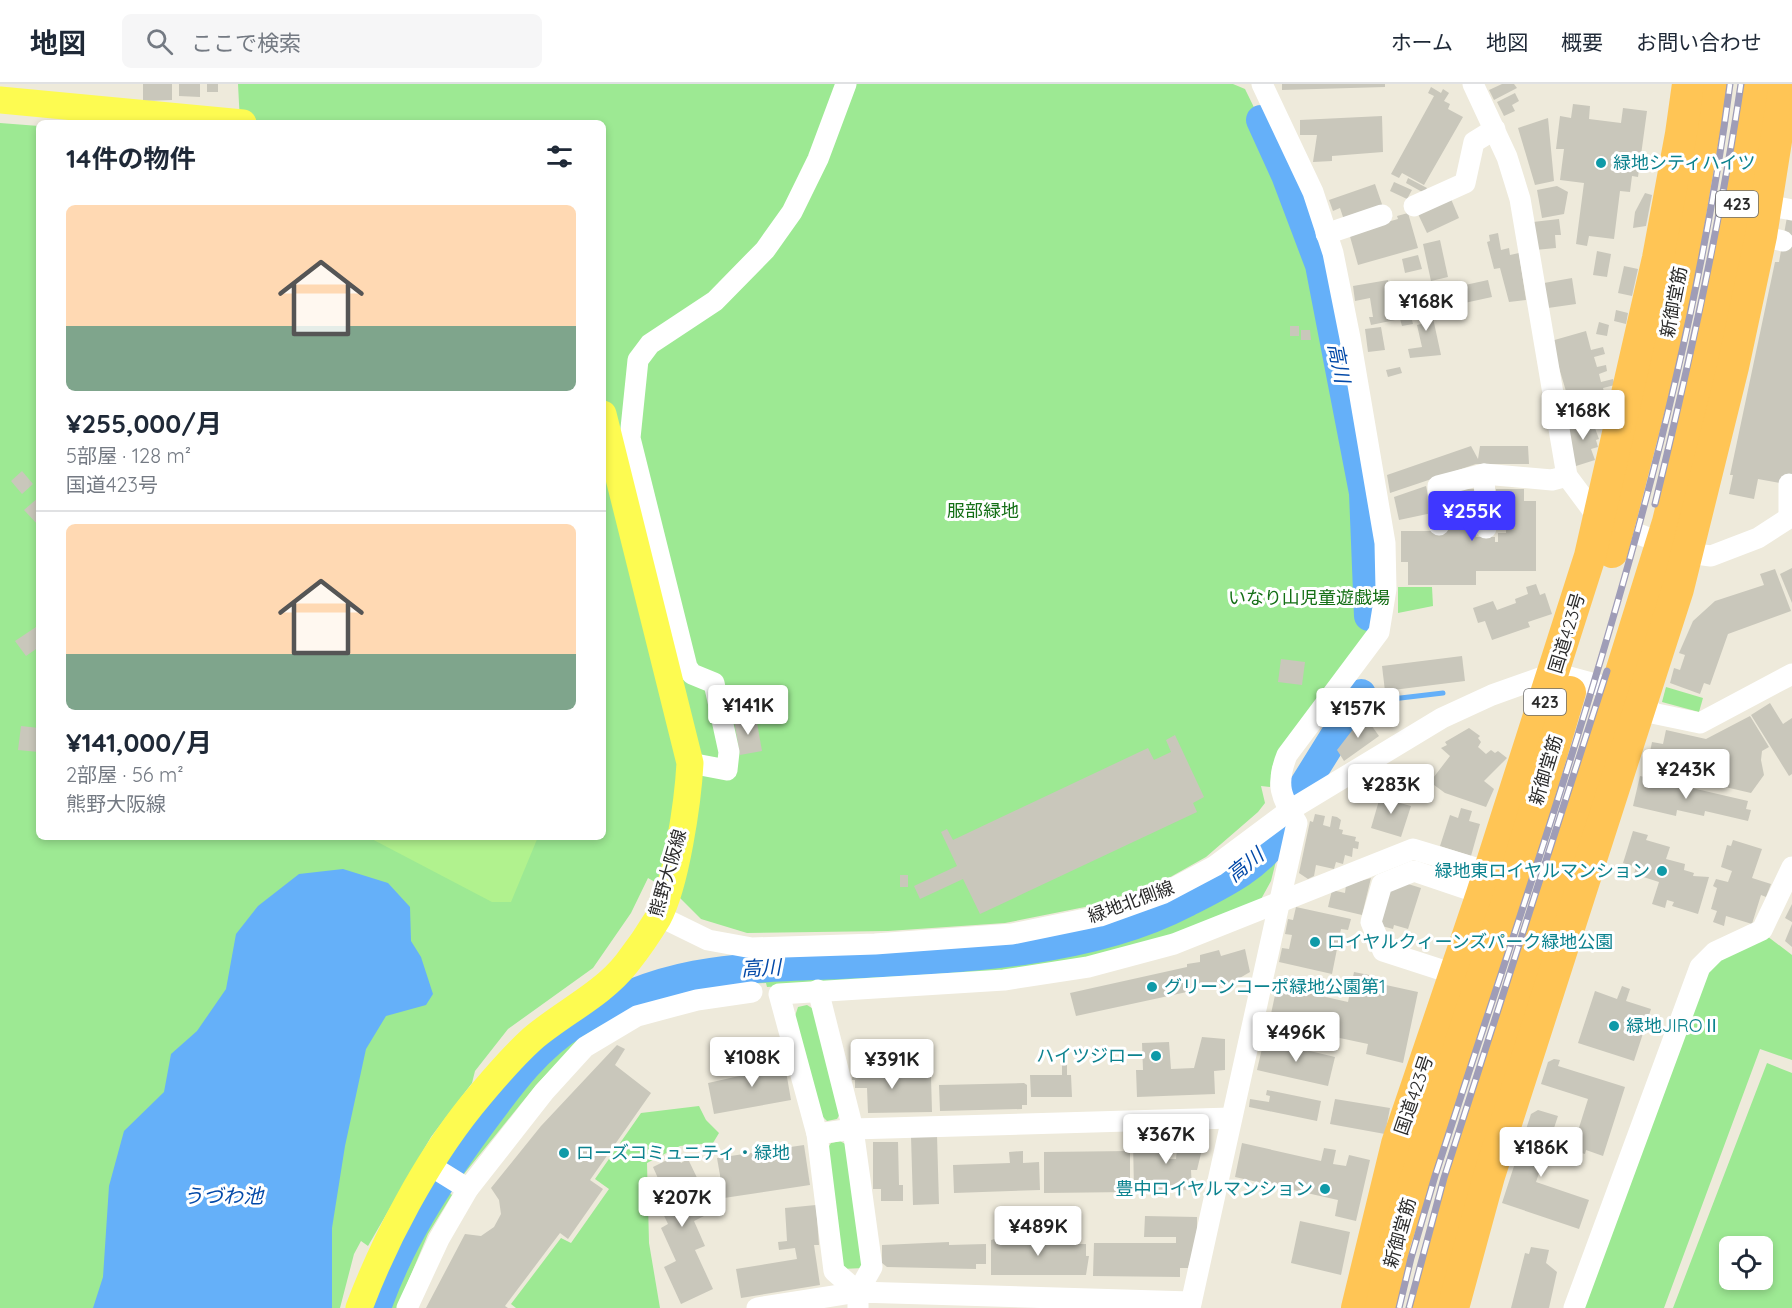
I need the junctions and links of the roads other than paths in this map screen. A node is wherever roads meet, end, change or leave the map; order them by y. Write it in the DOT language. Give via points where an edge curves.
graph roads {
  1 [pos="846,84"];
  2 [pos="1262,84"];
  3 [pos="1473,84"];
  4 [pos="1688,84"];
  5 [pos="1712,84"];
  6 [pos="1779,91"];
  7 [pos="0,100"];
  8 [pos="211,120"];
  9 [pos="1495,129"];
  10 [pos="1414,206"];
  11 [pos="1779,208"];
  12 [pos="1382,215"];
  13 [pos="1326,234"];
  14 [pos="606,428"];
  15 [pos="1484,474"];
  16 [pos="1566,476"];
  17 [pos="1789,484"];
  18 [pos="1791,517"];
  19 [pos="1599,519"];
  20 [pos="1439,525"];
  21 [pos="1486,528"];
  22 [pos="1688,553"];
  23 [pos="1554,673"];
  24 [pos="1792,674"];
  25 [pos="1643,697"];
  26 [pos="690,763"];
  27 [pos="1290,810"];
  28 [pos="1792,867"];
  29 [pos="1494,886"];
  30 [pos="1280,900"];
  31 [pos="659,916"];
  32 [pos="1454,974"];
  33 [pos="818,990"];
  34 [pos="752,993"];
  35 [pos="1231,1118"];
  36 [pos="853,1129"];
  37 [pos="817,1134"];
  38 [pos="431,1166"];
  39 [pos="468,1189"];
  40 [pos="1395,1242"];
  41 [pos="1445,1251"];
  42 [pos="858,1300"];
  43 [pos="1190,1305"];
  44 [pos="359,1308"];
  45 [pos="407,1308"];
  46 [pos="757,1308"];
  47 [pos="1356,1308"];
  48 [pos="1365,1308"];
  49 [pos="1381,1308"];
  50 [pos="1428,1308"];
  51 [pos="1440,1308"];
  52 [pos="1453,1308"];
  53 [pos="1574,1308"];
  1 -- 26 [label="street" via="818,159 792,212 765,250 715,301 650,344 638,360 630,438 687,667 692,674 714,683 729,752 727,770"];
  2 -- 13 [label="street" via="1313,192"];
  3 -- 9 [label="street"];
  4 -- 19 [label="highway, 国道423号 / 423" via="1658,258"];
  5 -- 29 [label="highway, 新御堂筋 / 423" via="1673,316 1624,510"];
  6 -- 11 [label="highway, 423"];
  6 -- 41 [label="highway, 423" via="1668,522 1464,1175"];
  7 -- 8 [label="main road"];
  9 -- 10 [label="street" via="1474,142 1465,183"];
  9 -- 16 [label="street" via="1520,199"];
  11 -- 22 [label="highway, 423" via="1733,367"];
  12 -- 13 [label="street"];
  13 -- 27 [label="street" via="1350,338 1384,543 1386,589 1379,632 1287,755 1280,772 1280,790"];
  14 -- 26 [label="main road, 熊野大阪線"];
  15 -- 16 [label="street" via="1552,480"];
  15 -- 20 [label="street" via="1438,486"];
  15 -- 21 [label="street"];
  16 -- 19 [label="street"];
  17 -- 18 [label="street"];
  18 -- 22 [label="street" via="1758,538 1711,556"];
  19 -- 22 [label="street"];
  19 -- 23 [label="highway, 国道423号 / 423"];
  22 -- 25 [label="highway, 423"];
  23 -- 25 [label="street"];
  23 -- 27 [label="street, 緑地北側線" via="1442,718"];
  23 -- 29 [label="highway, 国道423号 / 423"];
  24 -- 25 [label="street" via="1700,723 1652,713"];
  25 -- 52 [label="highway, 423" via="1489,1176"];
  26 -- 31 [label="main road, 熊野大阪線" via="688,797"];
  27 -- 30 [label="street" via="1297,823"];
  27 -- 31 [label="street, 緑地北側線" via="1215,866 1164,893 1100,916 1011,934 752,948 708,940"];
  28 -- 53 [label="street" via="1762,930 1715,952 1700,968"];
  29 -- 30 [label="street" via="1413,849"];
  29 -- 32 [label="highway, 国道423号 / 423"];
  29 -- 32 [label="street" via="1414,871 1382,884 1371,922 1383,951"];
  29 -- 40 [label="highway, 新御堂筋 / 423"];
  30 -- 33 [label="street" via="1174,944 1088,967 1004,980"];
  30 -- 35 [label="street"];
  31 -- 38 [label="main road, 熊野大阪線" via="626,964 531,1040 470,1107"];
  32 -- 47 [label="highway, 国道423号 / 423" via="1397,1144"];
  33 -- 36 [label="street"];
  33 -- 37 [label="street" via="779,994"];
  34 -- 39 [label="street" via="697,1000 637,1016 585,1047 544,1092"];
  35 -- 36 [label="street"];
  35 -- 43 [label="street"];
  36 -- 37 [label="street"];
  36 -- 42 [label="street" via="873,1267"];
  37 -- 42 [label="street" via="834,1271"];
  38 -- 39 [label="street"];
  38 -- 44 [label="main road, 熊野大阪線" via="376,1262"];
  39 -- 45 [label="street"];
  40 -- 48 [label="highway"];
  40 -- 49 [label="highway, 新御堂筋 / 423"];
  41 -- 50 [label="highway, 423"];
  41 -- 51 [label="highway"];
  42 -- 43 [label="street"];
  42 -- 46 [label="street"];
}
